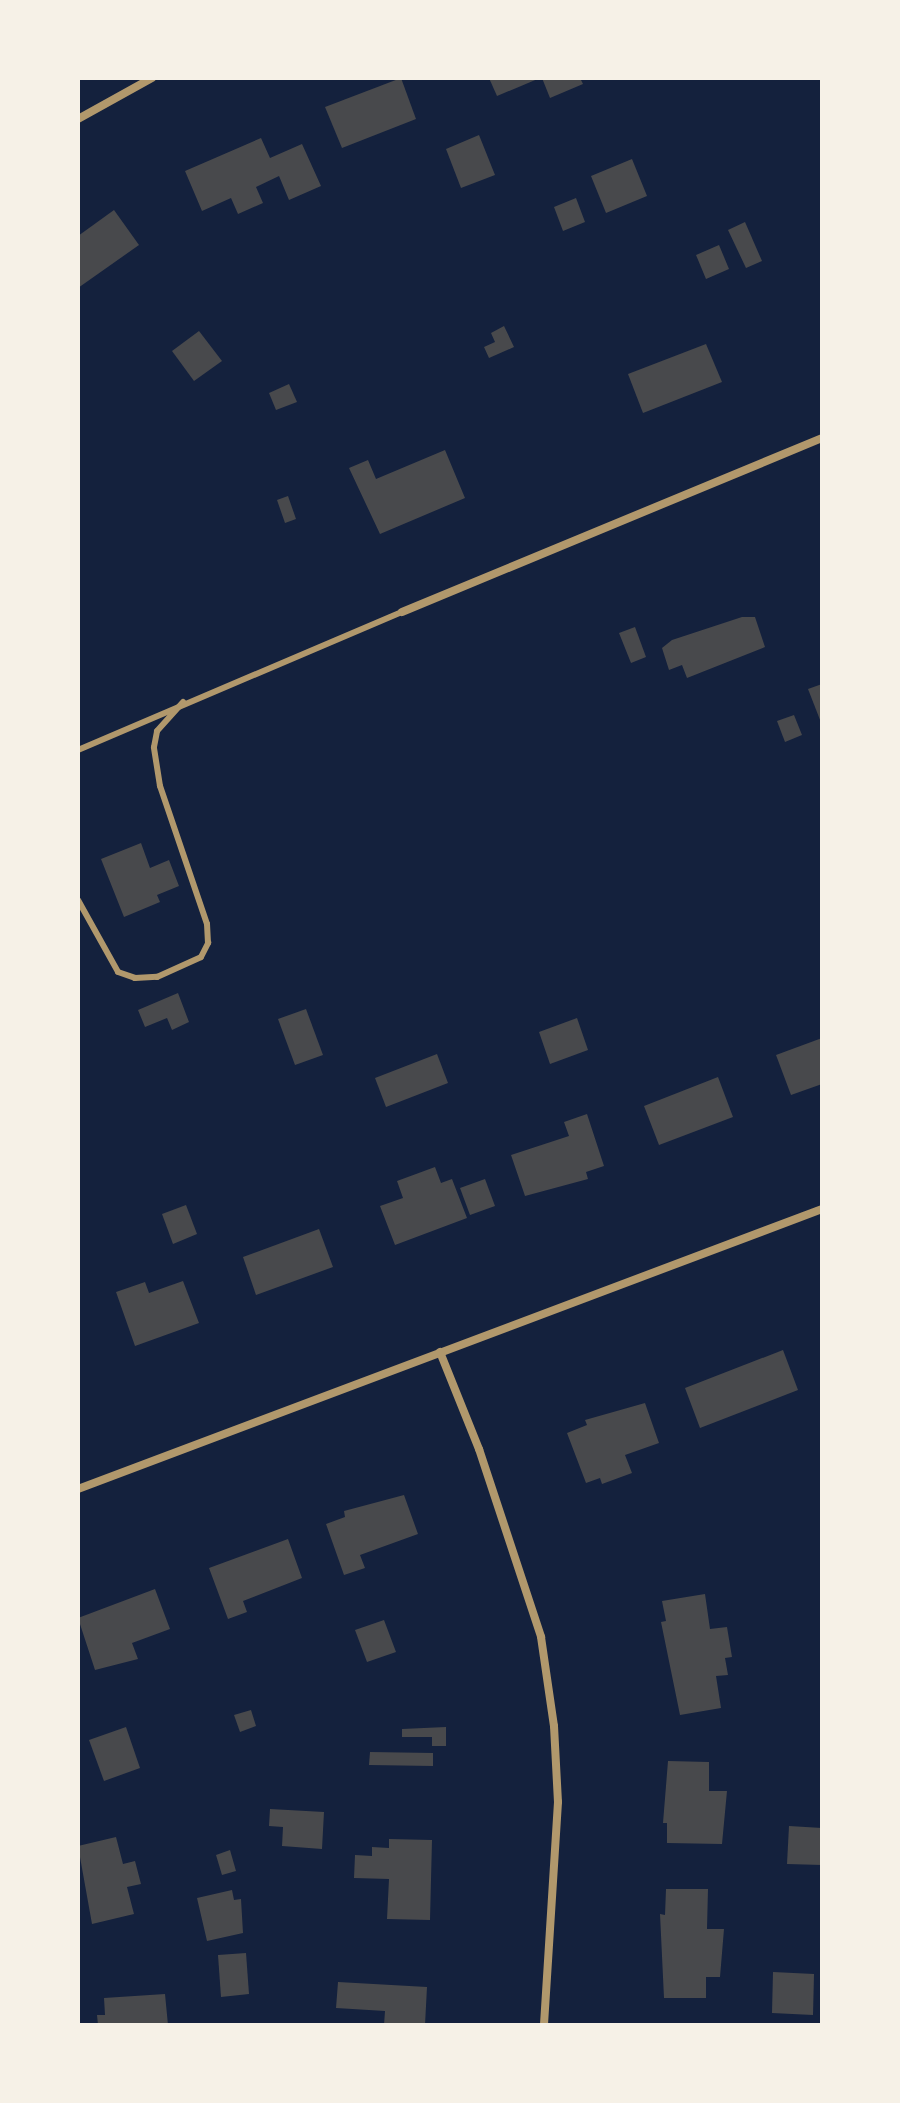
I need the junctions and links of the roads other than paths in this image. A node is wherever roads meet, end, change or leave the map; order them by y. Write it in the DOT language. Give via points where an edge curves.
graph roads {
  1 [pos="152,78"];
  2 [pos="78,119"];
  3 [pos="822,438"];
  4 [pos="402,612"];
  5 [pos="183,702"];
  6 [pos="78,750"];
  7 [pos="78,900"];
  8 [pos="822,1209"];
  9 [pos="440,1352"];
  10 [pos="78,1489"];
  11 [pos="544,2025"];
  1 -- 2 [label="street"];
  3 -- 4 [label="street"];
  4 -- 5 [label="lane"];
  5 -- 6 [label="lane"];
  5 -- 7 [label="lane" via="157,731 154,747 160,786 207,924 208,943 201,957 157,977 118,972"];
  8 -- 9 [label="street"];
  9 -- 10 [label="street"];
  9 -- 11 [label="street" via="479,1449 541,1637 558,1802"];
}
